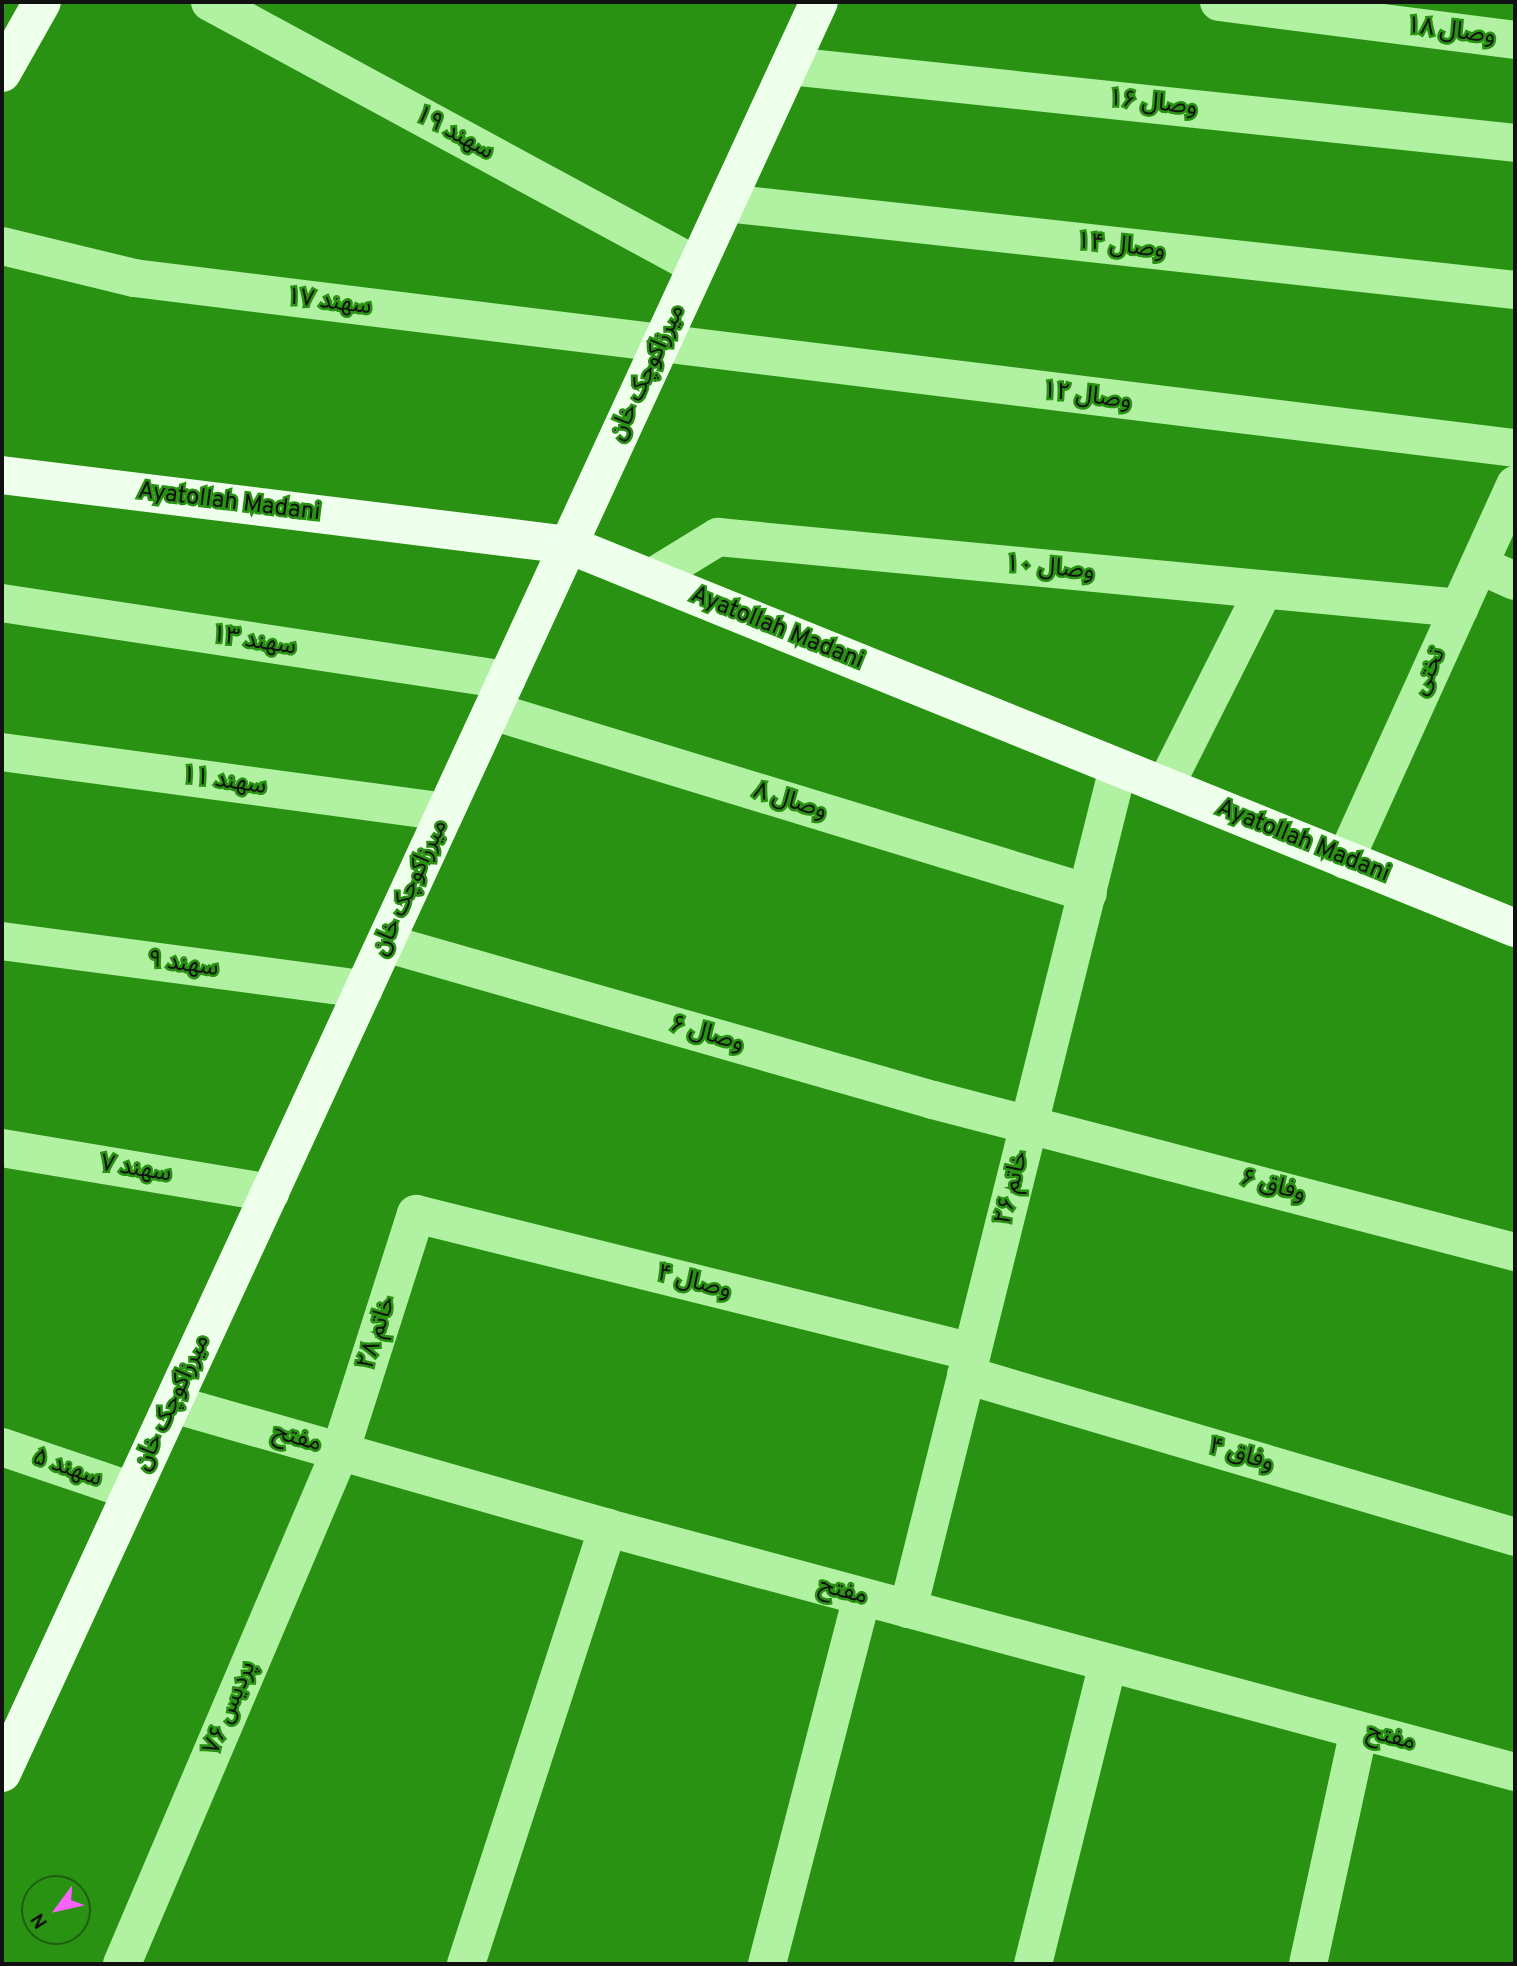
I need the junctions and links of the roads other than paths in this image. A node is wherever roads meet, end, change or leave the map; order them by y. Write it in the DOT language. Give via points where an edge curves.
graph roads {
  1 [pos="42,2"];
  2 [pos="210,2"];
  3 [pos="1219,2"];
  4 [pos="810,5"];
  5 [pos="1390,13"];
  6 [pos="1515,40"];
  7 [pos="790,66"];
  8 [pos="2,73"];
  9 [pos="1515,142"];
  10 [pos="726,203"];
  11 [pos="2,246"];
  12 [pos="697,266"];
  13 [pos="1515,290"];
  14 [pos="660,347"];
  15 [pos="1515,448"];
  16 [pos="2,475"];
  17 [pos="1515,485"];
  18 [pos="569,545"];
  19 [pos="1479,565"];
  20 [pos="651,578"];
  21 [pos="1515,580"];
  22 [pos="1264,589"];
  23 [pos="2,603"];
  24 [pos="1460,608"];
  25 [pos="499,696"];
  26 [pos="2,752"];
  27 [pos="1118,768"];
  28 [pos="1165,786"];
  29 [pos="445,812"];
  30 [pos="1345,859"];
  31 [pos="1088,893"];
  32 [pos="1515,928"];
  33 [pos="2,941"];
  34 [pos="385,943"];
  35 [pos="364,989"];
  36 [pos="1030,1121"];
  37 [pos="2,1148"];
  38 [pos="270,1193"];
  39 [pos="416,1214"];
  40 [pos="1515,1252"];
  41 [pos="969,1364"];
  42 [pos="173,1404"];
  43 [pos="2,1447"];
  44 [pos="340,1452"];
  45 [pos="132,1491"];
  46 [pos="608,1528"];
  47 [pos="1515,1537"];
  48 [pos="862,1597"];
  49 [pos="908,1609"];
  50 [pos="1108,1662"];
  51 [pos="1359,1730"];
  52 [pos="5,1756"];
  53 [pos="1515,1772"];
  54 [pos="122,1964"];
  55 [pos="466,1964"];
  56 [pos="767,1964"];
  57 [pos="1033,1964"];
  58 [pos="1308,1964"];
  1 -- 8 [label="main road"];
  2 -- 12 [label="street, سهند ۱۹"];
  3 -- 5 [label="street, وصال ۱۸"];
  4 -- 7 [label="main road, میرزاکوچک خان"];
  5 -- 6 [label="street, وصال ۱۸"];
  7 -- 9 [label="street, وصال ۱۶"];
  7 -- 10 [label="main road, میرزاکوچک خان"];
  10 -- 12 [label="main road, میرزاکوچک خان"];
  10 -- 13 [label="street, وصال ۱۴"];
  11 -- 14 [label="street, سهند ۱۷" via="134,278"];
  12 -- 14 [label="main road, میرزاکوچک خان"];
  14 -- 15 [label="street, وصال ۱۲"];
  14 -- 18 [label="main road, میرزاکوچک خان"];
  16 -- 18 [label="main road, Ayatollah Madani"];
  17 -- 19 [label="street, تختی"];
  18 -- 20 [label="main road, Ayatollah Madani"];
  18 -- 25 [label="main road, میرزاکوچک خان"];
  19 -- 21 [label="street"];
  19 -- 24 [label="street, تختی"];
  20 -- 22 [label="street, وصال ۱۰" via="718,537"];
  20 -- 27 [label="main road, Ayatollah Madani"];
  22 -- 24 [label="street, وصال ۱۰"];
  22 -- 28 [label="street"];
  23 -- 25 [label="street, سهند ۱۳"];
  24 -- 30 [label="street, تختی"];
  25 -- 29 [label="main road, میرزاکوچک خان"];
  25 -- 31 [label="street, وصال ۸"];
  26 -- 29 [label="street, سهند ۱۱"];
  27 -- 28 [label="main road, Ayatollah Madani"];
  27 -- 31 [label="street, خاتم ۲۶"];
  28 -- 30 [label="main road, Ayatollah Madani"];
  29 -- 34 [label="main road, میرزاکوچک خان"];
  30 -- 32 [label="main road, Ayatollah Madani"];
  31 -- 36 [label="street, خاتم ۲۶"];
  33 -- 35 [label="street, سهند ۹"];
  34 -- 35 [label="main road, میرزاکوچک خان"];
  34 -- 36 [label="street, وصال ۶" via="920,1096"];
  35 -- 38 [label="main road, میرزاکوچک خان"];
  36 -- 40 [label="street, وفاق ۶"];
  36 -- 41 [label="street, خاتم ۲۶"];
  37 -- 38 [label="street, سهند ۷"];
  38 -- 42 [label="main road, میرزاکوچک خان"];
  39 -- 41 [label="street, وصال ۴"];
  39 -- 44 [label="street, خاتم ۲۸"];
  41 -- 47 [label="street, وفاق ۴"];
  41 -- 49 [label="street, خاتم ۲۶"];
  42 -- 44 [label="street, مفتح"];
  42 -- 45 [label="main road, میرزاکوچک خان"];
  43 -- 45 [label="street, سهند ۵"];
  44 -- 46 [label="street, مفتح"];
  44 -- 54 [label="street, پردیس ۷۶"];
  45 -- 52 [label="main road, میرزاکوچک خان"];
  46 -- 48 [label="street, مفتح"];
  46 -- 55 [label="street"];
  48 -- 49 [label="street, مفتح"];
  48 -- 56 [label="street"];
  49 -- 50 [label="street, مفتح"];
  50 -- 51 [label="street, مفتح"];
  50 -- 57 [label="street"];
  51 -- 53 [label="street, مفتح"];
  51 -- 58 [label="street"];
}
